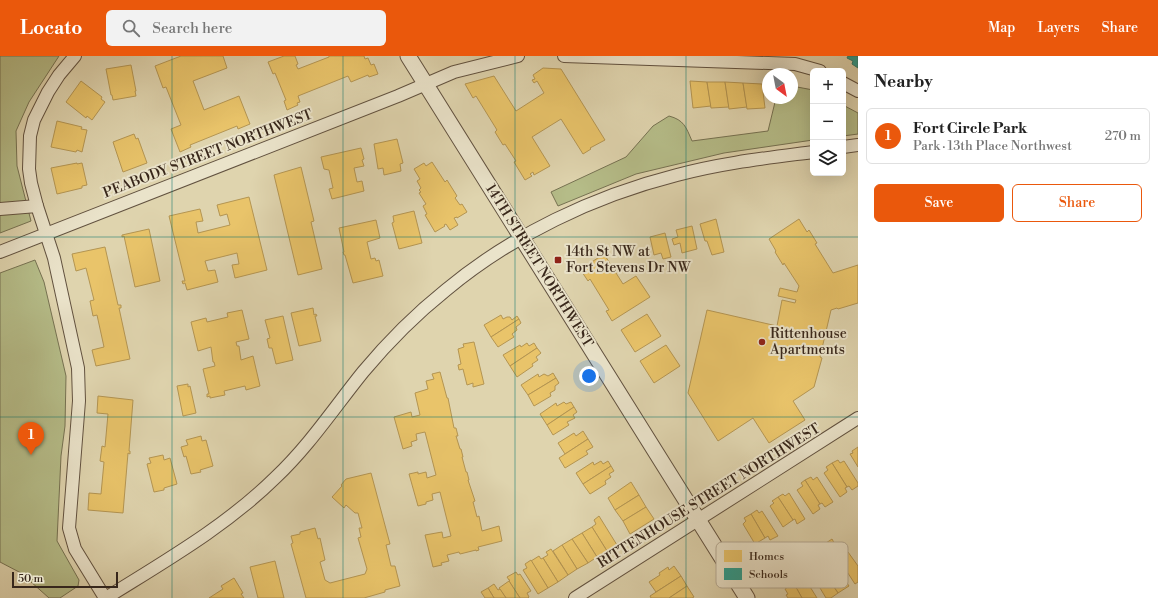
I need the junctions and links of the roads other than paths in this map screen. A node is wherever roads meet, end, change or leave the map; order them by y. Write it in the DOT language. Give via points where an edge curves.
graph roads {
  1 [pos="75,56"];
  2 [pos="408,56"];
  3 [pos="518,56"];
  4 [pos="564,56"];
  5 [pos="810,68"];
  6 [pos="426,84"];
  7 [pos="846,85"];
  8 [pos="858,91"];
  9 [pos="858,145"];
  10 [pos="846,147"];
  11 [pos="810,152"];
  12 [pos="37,206"];
  13 [pos="0,209"];
  14 [pos="47,233"];
  15 [pos="522,238"];
  16 [pos="0,252"];
  17 [pos="858,418"];
  18 [pos="698,520"];
  19 [pos="716,549"];
  20 [pos="741,588"];
  21 [pos="106,598"];
  22 [pos="575,598"];
  23 [pos="747,598"];
  1 -- 12 [label="street" via="48,92 34,120 30,136 29,169"];
  2 -- 6 [label="street, 14TH STREET NORTHWEST"];
  3 -- 6 [label="street, PEABODY STREET NORTHWEST" via="454,72"];
  4 -- 5 [label="street" via="795,64"];
  6 -- 14 [label="street, PEABODY STREET NORTHWEST"];
  6 -- 15 [label="street, 14TH STREET NORTHWEST"];
  7 -- 8 [label="street"];
  9 -- 10 [label="street"];
  11 -- 15 [label="street" via="710,167 654,181 585,206"];
  12 -- 13 [label="street"];
  12 -- 14 [label="street"];
  14 -- 16 [label="street, PEABODY STREET NORTHWEST"];
  14 -- 21 [label="street" via="79,381 69,528 75,549"];
  15 -- 18 [label="street, 14TH STREET NORTHWEST"];
  15 -- 21 [label="street" via="464,276 415,317 373,360 302,450 261,492 210,533"];
  17 -- 18 [label="street, RITTENHOUSE STREET NORTHWEST"];
  18 -- 19 [label="street, 14TH STREET NORTHWEST"];
  18 -- 22 [label="street, RITTENHOUSE STREET NORTHWEST"];
  20 -- 23 [label="street, 14TH STREET NORTHWEST"];
}
